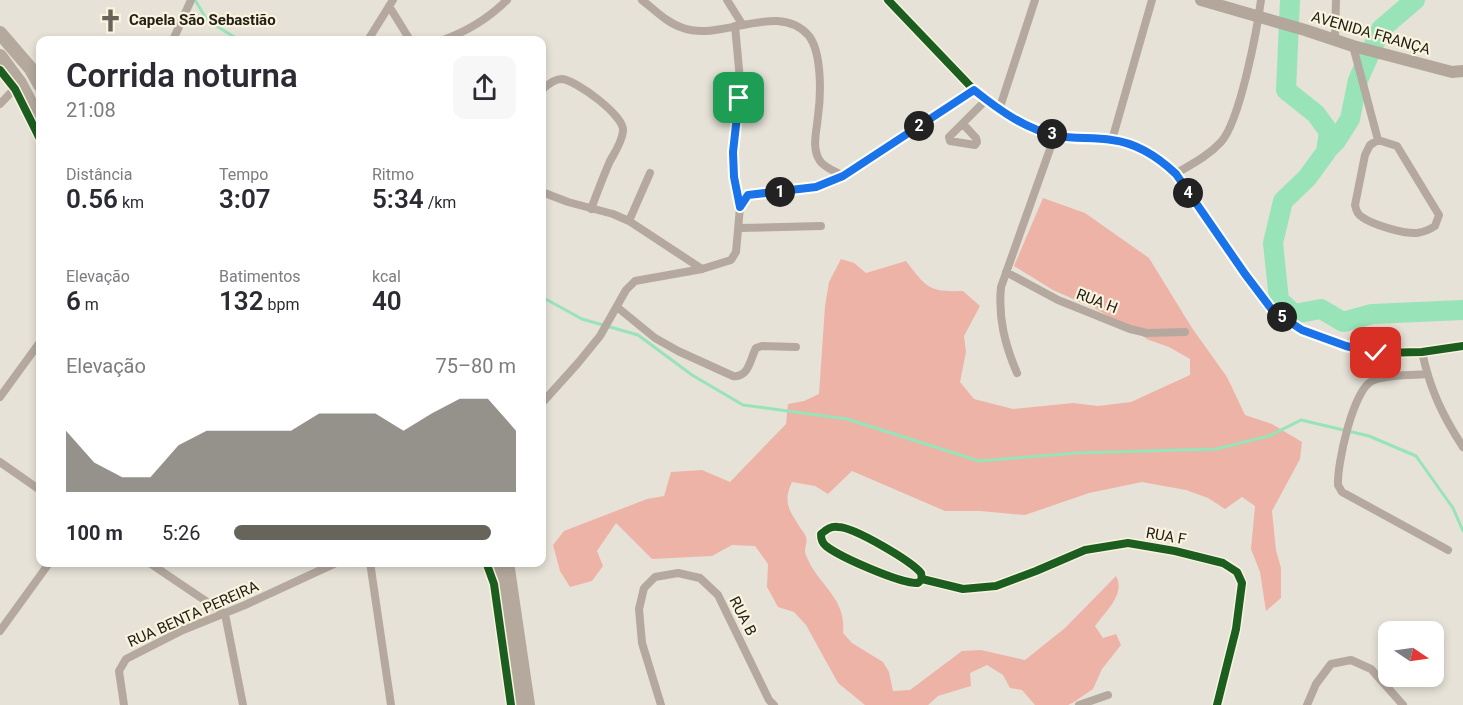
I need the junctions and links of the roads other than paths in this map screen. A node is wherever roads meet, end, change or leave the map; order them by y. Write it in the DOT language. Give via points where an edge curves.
graph roads {
  1 [pos="507,0"];
  2 [pos="642,0"];
  3 [pos="728,0"];
  4 [pos="888,0"];
  5 [pos="1035,0"];
  6 [pos="1152,0"];
  7 [pos="1201,0"];
  8 [pos="1261,0"];
  9 [pos="1336,0"];
  10 [pos="190,3"];
  11 [pos="391,3"];
  12 [pos="1259,17"];
  13 [pos="738,25"];
  14 [pos="0,33"];
  15 [pos="175,36"];
  16 [pos="370,36"];
  17 [pos="409,36"];
  18 [pos="454,36"];
  19 [pos="1335,39"];
  20 [pos="1353,46"];
  21 [pos="0,57"];
  22 [pos="1463,70"];
  23 [pos="36,78"];
  24 [pos="20,83"];
  25 [pos="546,87"];
  26 [pos="974,90"];
  27 [pos="986,100"];
  28 [pos="0,104"];
  29 [pos="999,110"];
  30 [pos="36,114"];
  31 [pos="963,124"];
  32 [pos="1055,135"];
  33 [pos="1112,140"];
  34 [pos="1378,140"];
  35 [pos="650,173"];
  36 [pos="1176,174"];
  37 [pos="843,176"];
  38 [pos="546,193"];
  39 [pos="740,207"];
  40 [pos="591,209"];
  41 [pos="629,221"];
  42 [pos="821,226"];
  43 [pos="739,228"];
  44 [pos="702,269"];
  45 [pos="1006,272"];
  46 [pos="617,307"];
  47 [pos="1185,332"];
  48 [pos="1463,346"];
  49 [pos="796,347"];
  50 [pos="36,348"];
  51 [pos="1422,352"];
  52 [pos="1017,373"];
  53 [pos="1426,374"];
  54 [pos="0,397"];
  55 [pos="546,399"];
  56 [pos="1463,447"];
  57 [pos="0,462"];
  58 [pos="36,487"];
  59 [pos="1448,550"];
  60 [pos="46,567"];
  61 [pos="155,567"];
  62 [pos="327,567"];
  63 [pos="371,567"];
  64 [pos="495,567"];
  65 [pos="508,567"];
  66 [pos="921,579"];
  67 [pos="225,614"];
  68 [pos="0,631"];
  69 [pos="1108,695"];
  70 [pos="124,705"];
  71 [pos="243,705"];
  72 [pos="391,705"];
  73 [pos="517,705"];
  74 [pos="528,705"];
  75 [pos="661,705"];
  76 [pos="774,705"];
  77 [pos="1079,705"];
  78 [pos="1217,705"];
  79 [pos="1307,705"];
  80 [pos="1403,705"];
  1 -- 18 [label="street" via="484,21"];
  2 -- 13 [label="street" via="667,21 684,29 699,31"];
  3 -- 13 [label="street"];
  4 -- 26 [label="street"];
  5 -- 29 [label="street"];
  6 -- 33 [label="street"];
  7 -- 12 [label="street, AVENIDA FRANÇA"];
  8 -- 12 [label="street"];
  9 -- 19 [label="street"];
  10 -- 15 [label="street"];
  11 -- 16 [label="street"];
  11 -- 17 [label="street"];
  12 -- 19 [label="street, AVENIDA FRANÇA"];
  12 -- 36 [label="street" via="1234,118 1223,140"];
  13 -- 37 [label="street" via="781,19 796,24 809,36 817,54 819,85 815,149 819,160"];
  13 -- 39 [label="street" via="740,80 733,152"];
  14 -- 23 [label="main road"];
  19 -- 20 [label="street, AVENIDA FRANÇA"];
  20 -- 22 [label="street, AVENIDA FRANÇA" via="1452,72"];
  20 -- 34 [label="street"];
  21 -- 24 [label="main road"];
  24 -- 28 [label="street"];
  24 -- 30 [label="main road"];
  25 -- 40 [label="street" via="557,80 571,82 622,122 621,140"];
  26 -- 27 [label="street"];
  26 -- 37 [label="street"];
  27 -- 29 [label="street"];
  27 -- 31 [label="street"];
  29 -- 32 [label="street"];
  32 -- 33 [label="street"];
  32 -- 45 [label="street"];
  33 -- 36 [label="street" via="1136,146"];
  34 -- 34 [label="street" via="1397,146 1439,214 1435,226 1427,231 1408,232 1357,213 1355,205 1365,155"];
  35 -- 41 [label="street"];
  36 -- 51 [label="street" via="1273,311 1302,330 1346,346 1376,353"];
  37 -- 39 [label="street" via="816,187 748,195"];
  38 -- 40 [label="street"];
  39 -- 43 [label="street"];
  40 -- 41 [label="street"];
  41 -- 44 [label="street"];
  42 -- 43 [label="street"];
  43 -- 44 [label="street" via="736,252 730,260"];
  44 -- 46 [label="street" via="635,281"];
  45 -- 47 [label="street, RUA H" via="1058,300 1130,329 1147,333"];
  45 -- 52 [label="street" via="999,303 1001,327"];
  46 -- 49 [label="street" via="655,338 733,376 746,373 756,348"];
  46 -- 55 [label="street" via="600,336"];
  48 -- 51 [label="street"];
  50 -- 54 [label="street"];
  51 -- 53 [label="street"];
  53 -- 56 [label="street"];
  53 -- 59 [label="street" via="1368,382 1350,422 1338,485 1342,492"];
  57 -- 58 [label="street"];
  60 -- 68 [label="street"];
  61 -- 67 [label="street"];
  62 -- 67 [label="street, RUA BENTA PEREIRA"];
  63 -- 72 [label="street"];
  64 -- 73 [label="main road"];
  65 -- 74 [label="main road"];
  66 -- 66 [label="street, RUA F" via="921,573 912,565 851,530 828,528 821,534 825,545 845,557 900,580 918,583"];
  66 -- 78 [label="street, RUA F" via="963,589 996,586 1085,550 1128,543 1222,563 1237,572 1242,583 1236,629"];
  67 -- 70 [label="street, RUA BENTA PEREIRA" via="126,659 119,671"];
  67 -- 71 [label="street"];
  69 -- 77 [label="street"];
  75 -- 76 [label="street, RUA B" via="642,643 639,609 644,588 656,577 678,573 700,578 718,595"];
  79 -- 80 [label="street" via="1330,664 1351,660 1371,669"];
}
